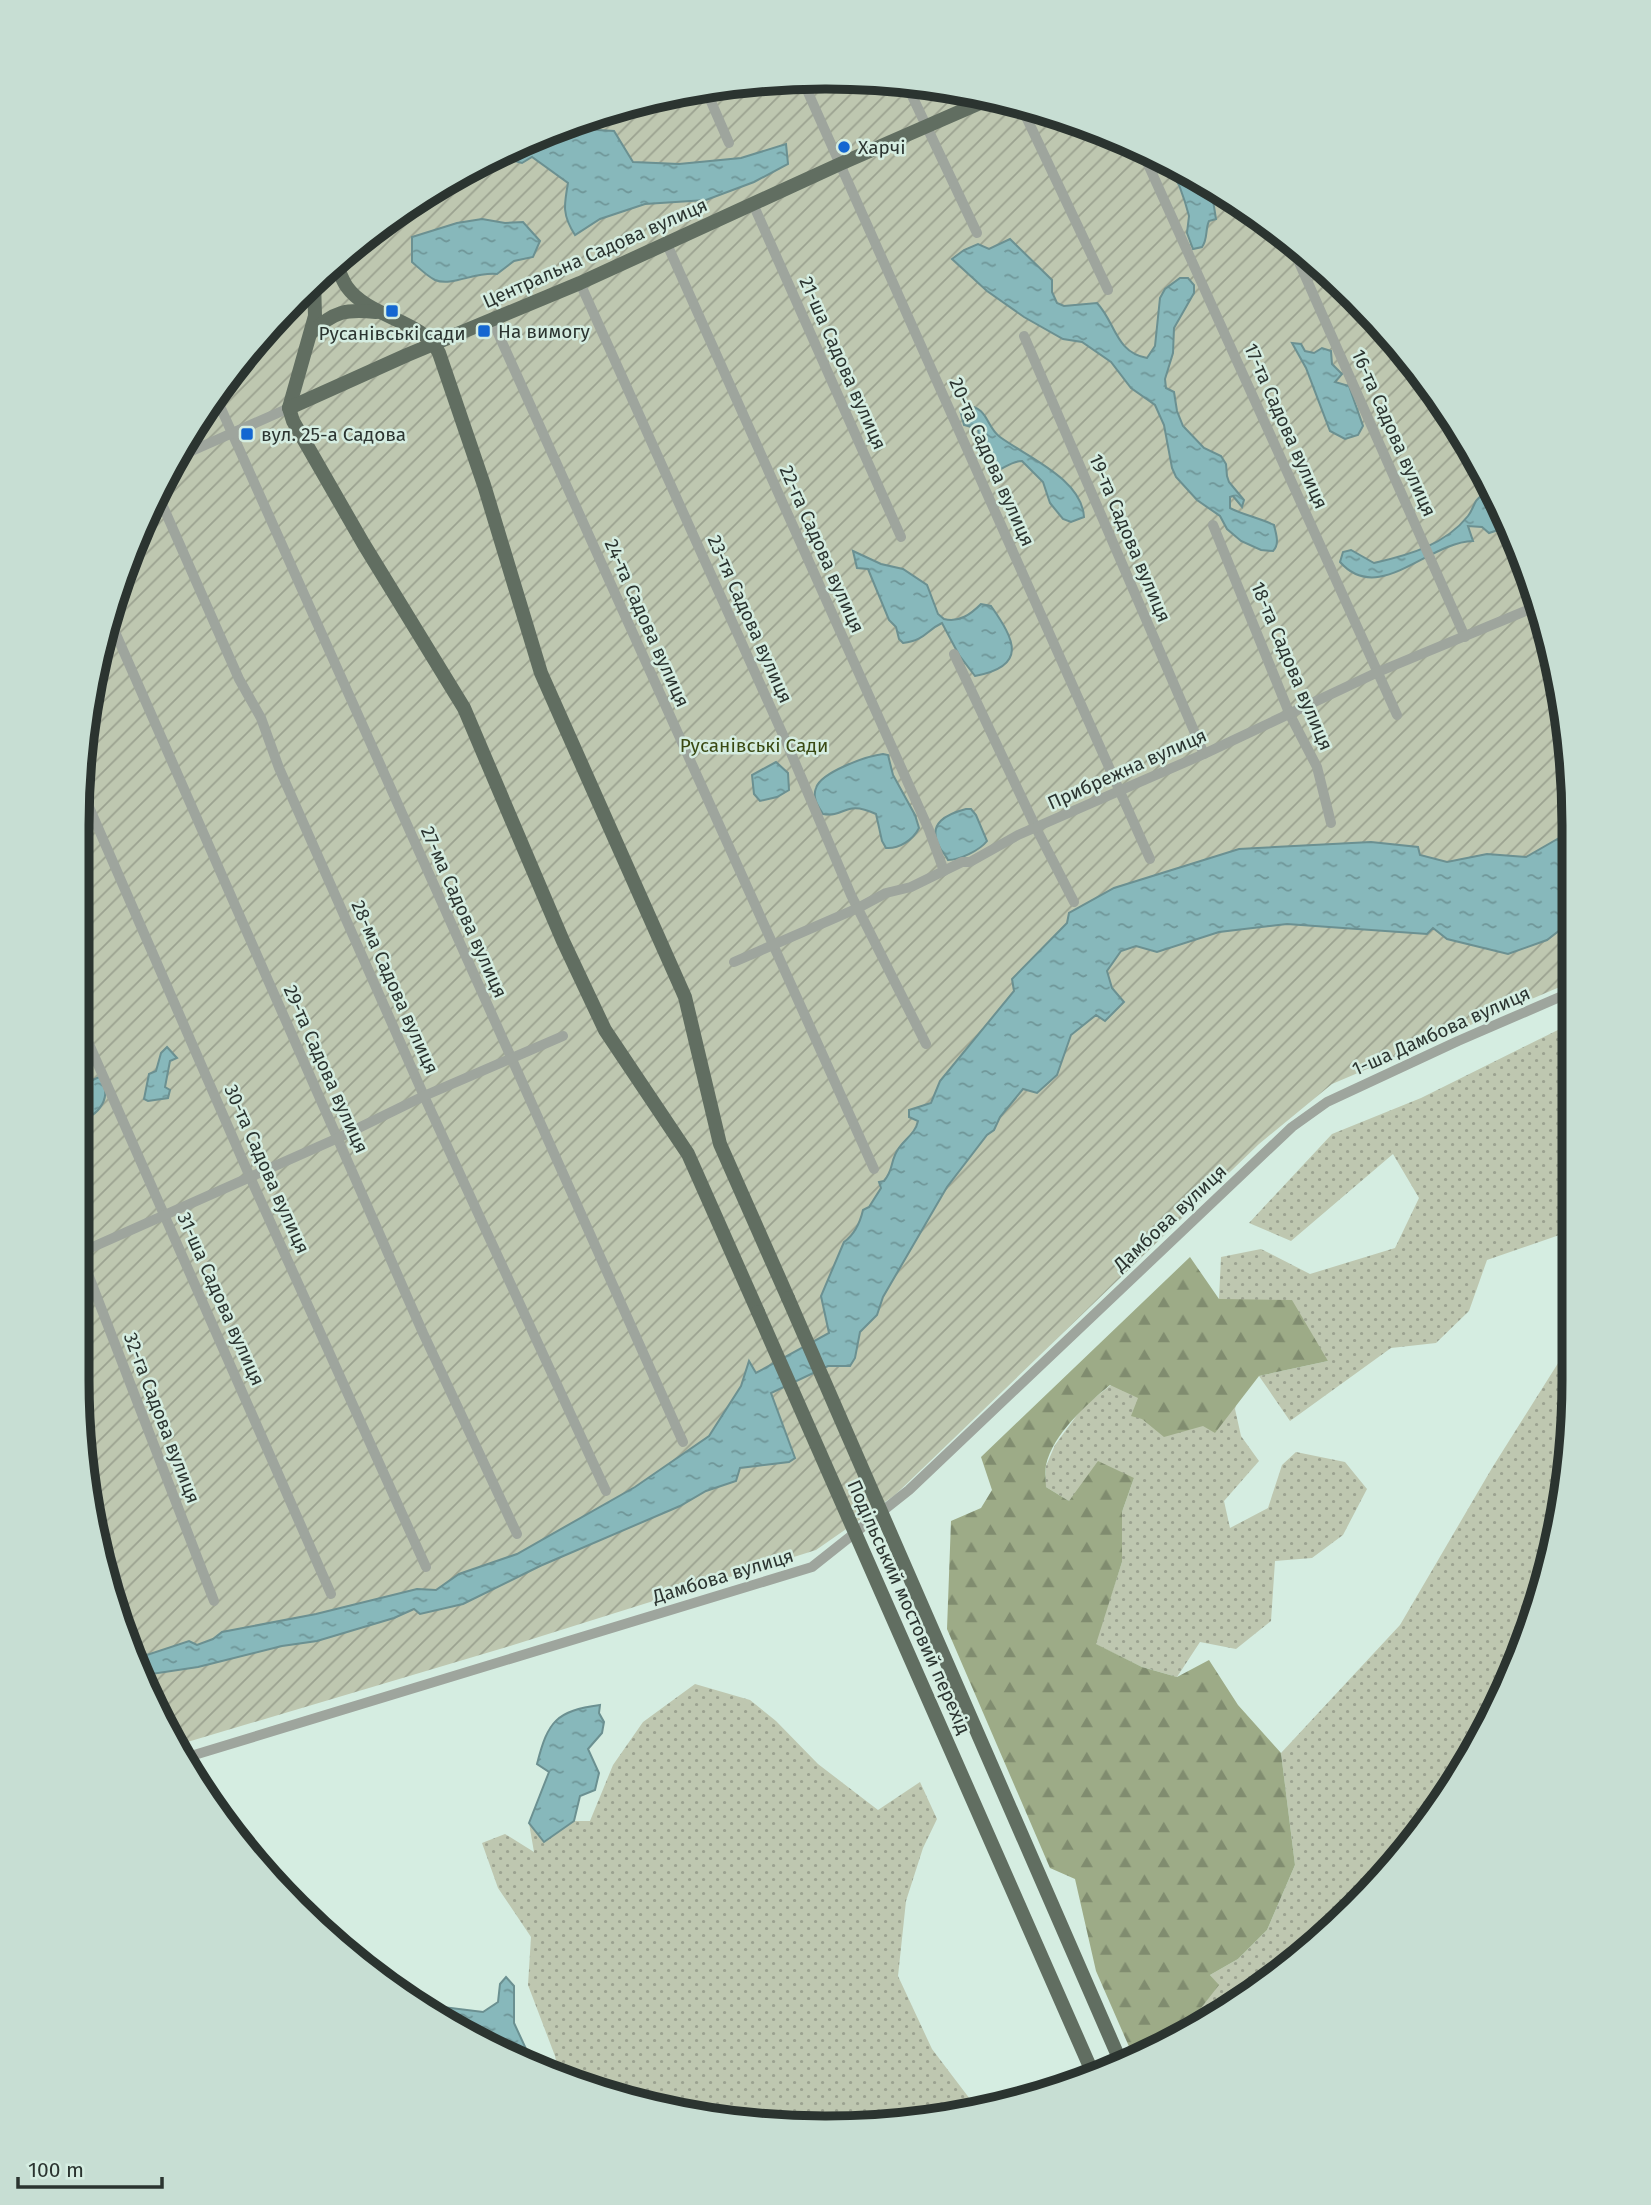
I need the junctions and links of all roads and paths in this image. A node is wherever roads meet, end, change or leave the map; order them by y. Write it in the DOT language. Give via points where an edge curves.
graph roads {
  1 [pos="807,90"];
  2 [pos="911,95"];
  3 [pos="710,99"];
  4 [pos="976,105"];
  5 [pos="1026,117"];
  6 [pos="926,127"];
  7 [pos="729,143"];
  8 [pos="1148,163"];
  9 [pos="840,164"];
  10 [pos="753,204"];
  11 [pos="977,233"];
  12 [pos="666,243"];
  13 [pos="1299,262"];
  14 [pos="340,272"];
  15 [pos="580,283"];
  16 [pos="1108,290"];
  17 [pos="314,296"];
  18 [pos="381,313"];
  19 [pos="492,320"];
  20 [pos="311,333"];
  21 [pos="1024,336"];
  22 [pos="435,343"];
  23 [pos="220,406"];
  24 [pos="289,408"];
  25 [pos="232,433"];
  26 [pos="192,451"];
  27 [pos="163,505"];
  28 [pos="1213,525"];
  29 [pos="901,537"];
  30 [pos="1529,609"];
  31 [pos="115,632"];
  32 [pos="1465,637"];
  33 [pos="954,654"];
  34 [pos="1378,671"];
  35 [pos="1290,715"];
  36 [pos="1397,715"];
  37 [pos="1205,754"];
  38 [pos="1118,792"];
  39 [pos="90,809"];
  40 [pos="1331,823"];
  41 [pos="1036,828"];
  42 [pos="1150,859"];
  43 [pos="944,871"];
  44 [pos="1074,902"];
  45 [pos="858,908"];
  46 [pos="771,945"];
  47 [pos="734,962"];
  48 [pos="1562,996"];
  49 [pos="563,1036"];
  50 [pos="89,1044"];
  51 [pos="926,1044"];
  52 [pos="510,1059"];
  53 [pos="424,1096"];
  54 [pos="1327,1102"];
  55 [pos="338,1138"];
  56 [pos="874,1169"];
  57 [pos="250,1177"];
  58 [pos="166,1216"];
  59 [pos="89,1247"];
  60 [pos="89,1279"];
  61 [pos="683,1442"];
  62 [pos="606,1491"];
  63 [pos="517,1534"];
  64 [pos="426,1567"];
  65 [pos="331,1594"];
  66 [pos="214,1601"];
  67 [pos="193,1755"];
  68 [pos="1118,2055"];
  69 [pos="1090,2066"];
  1 -- 9 [label="street, 20-та Садова вулиця"];
  2 -- 6 [label="street"];
  3 -- 7 [label="street"];
  4 -- 6 [label="main road, Центральна Садова вулиця"];
  5 -- 16 [label="street"];
  6 -- 9 [label="main road, Центральна Садова вулиця"];
  6 -- 11 [label="street"];
  8 -- 34 [label="street, 17-та Садова вулиця"];
  9 -- 10 [label="main road, Центральна Садова вулиця"];
  9 -- 38 [label="street, 20-та Садова вулиця"];
  10 -- 12 [label="main road, Центральна Садова вулиця"];
  10 -- 29 [label="street, 21-ша Садова вулиця"];
  12 -- 15 [label="main road, Центральна Садова вулиця"];
  12 -- 43 [label="street, 22-га Садова вулиця"];
  13 -- 32 [label="street, 16-та Садова вулиця"];
  14 -- 18 [label="main road" via="359,299"];
  15 -- 19 [label="main road, Центральна Садова вулиця"];
  15 -- 45 [label="street, 23-тя Садова вулиця"];
  17 -- 20 [label="main road"];
  18 -- 20 [label="main road" via="340,312"];
  18 -- 22 [label="main road"];
  19 -- 22 [label="main road, Центральна Садова вулиця"];
  19 -- 46 [label="street, 24-та Садова вулиця"];
  20 -- 24 [label="main road"];
  21 -- 37 [label="street, 19-та Садова вулиця"];
  22 -- 24 [label="main road, Центральна Садова вулиця"];
  22 -- 68 [label="main road, Подільський мостовий перехід, bridge" via="467,431 541,673 685,996 720,1144"];
  23 -- 25 [label="street, 27-ма Садова вулиця"];
  24 -- 25 [label="street, Центральна Садова вулиця"];
  24 -- 69 [label="main road, Подільський мостовий перехід, bridge" via="357,532 464,708 605,1030 688,1154"];
  25 -- 26 [label="street, Центральна Садова вулиця"];
  25 -- 52 [label="street, 27-ма Садова вулиця"];
  27 -- 53 [label="street, 28-ма Садова вулиця" via="239,679 261,718"];
  28 -- 35 [label="street, 18-та Садова вулиця"];
  30 -- 32 [label="street, Прибрежна вулиця"];
  31 -- 55 [label="street, 29-та Садова вулиця"];
  32 -- 34 [label="street, Прибрежна вулиця"];
  33 -- 41 [label="street"];
  34 -- 35 [label="street, Прибрежна вулиця"];
  34 -- 36 [label="street, 17-та Садова вулиця"];
  35 -- 37 [label="street, Прибрежна вулиця"];
  35 -- 40 [label="street, 18-та Садова вулиця" via="1317,767"];
  37 -- 38 [label="street, Прибрежна вулиця"];
  38 -- 41 [label="street, Прибрежна вулиця"];
  38 -- 42 [label="street, 20-та Садова вулиця"];
  39 -- 57 [label="street, 30-та Садова вулиця"];
  41 -- 43 [label="street, Прибрежна вулиця"];
  41 -- 44 [label="street"];
  43 -- 45 [label="street, Прибрежна вулиця"];
  45 -- 46 [label="street, Прибрежна вулиця"];
  45 -- 51 [label="street, 23-тя Садова вулиця"];
  46 -- 47 [label="street, Прибрежна вулиця"];
  46 -- 56 [label="street, 24-та Садова вулиця"];
  48 -- 54 [label="street, 1-ша Дамбова вулиця"];
  49 -- 52 [label="street"];
  50 -- 58 [label="street, 31-ша Садова вулиця"];
  52 -- 53 [label="street"];
  52 -- 61 [label="street, 27-ма Садова вулиця"];
  53 -- 55 [label="street"];
  53 -- 62 [label="street, 28-ма Садова вулиця"];
  54 -- 67 [label="street, Дамбова вулиця" via="1292,1127 909,1490 812,1567"];
  55 -- 57 [label="street"];
  55 -- 63 [label="street, 29-та Садова вулиця"];
  57 -- 58 [label="street"];
  57 -- 64 [label="street, 30-та Садова вулиця"];
  58 -- 59 [label="street"];
  58 -- 65 [label="street, 31-ша Садова вулиця"];
  60 -- 66 [label="street, 32-га Садова вулиця"];
}
